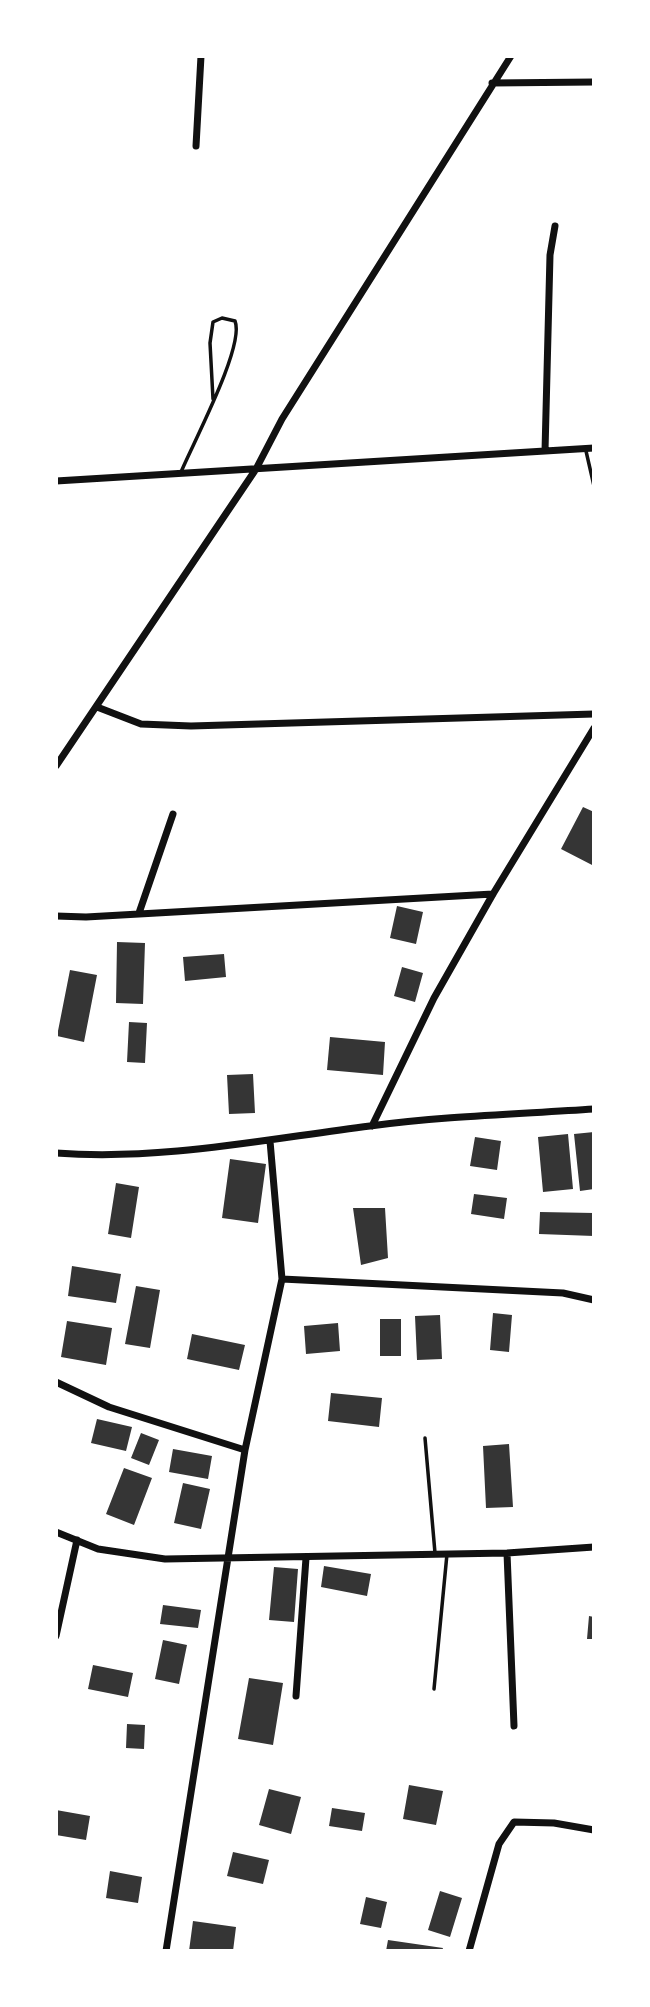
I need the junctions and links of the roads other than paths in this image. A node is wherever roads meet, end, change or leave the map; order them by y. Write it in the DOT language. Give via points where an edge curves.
graph roads {
  1 [pos="201,56"];
  2 [pos="511,56"];
  3 [pos="594,82"];
  4 [pos="492,83"];
  5 [pos="196,146"];
  6 [pos="555,226"];
  7 [pos="213,399"];
  8 [pos="590,448"];
  9 [pos="545,451"];
  10 [pos="256,469"];
  11 [pos="180,473"];
  12 [pos="56,481"];
  13 [pos="594,486"];
  14 [pos="96,706"];
  15 [pos="594,714"];
  16 [pos="594,728"];
  17 [pos="56,766"];
  18 [pos="173,814"];
  19 [pos="493,894"];
  20 [pos="139,913"];
  21 [pos="56,916"];
  22 [pos="594,1109"];
  23 [pos="372,1126"];
  24 [pos="270,1141"];
  25 [pos="56,1153"];
  26 [pos="282,1279"];
  27 [pos="594,1300"];
  28 [pos="56,1382"];
  29 [pos="425,1438"];
  30 [pos="244,1450"];
  31 [pos="56,1532"];
  32 [pos="77,1541"];
  33 [pos="594,1547"];
  34 [pos="507,1553"];
  35 [pos="447,1554"];
  36 [pos="436,1555"];
  37 [pos="306,1558"];
  38 [pos="227,1560"];
  39 [pos="56,1636"];
  40 [pos="434,1689"];
  41 [pos="296,1696"];
  42 [pos="514,1726"];
  43 [pos="594,1830"];
  44 [pos="166,1951"];
  45 [pos="469,1951"];
  1 -- 5 [label="street"];
  2 -- 4 [label="street"];
  3 -- 4 [label="street"];
  4 -- 10 [label="street" via="282,419"];
  6 -- 9 [label="street" via="550,255"];
  7 -- 7 [label="lane" via="237,339 236,320 213,322"];
  7 -- 11 [label="lane"];
  8 -- 9 [label="street"];
  8 -- 13 [label="lane"];
  9 -- 10 [label="street"];
  10 -- 11 [label="street"];
  10 -- 14 [label="street"];
  11 -- 12 [label="street"];
  14 -- 15 [label="street" via="141,724 191,726"];
  14 -- 17 [label="street"];
  16 -- 19 [label="street"];
  18 -- 20 [label="street"];
  19 -- 20 [label="street"];
  19 -- 23 [label="street"];
  20 -- 21 [label="street"];
  22 -- 23 [label="street"];
  23 -- 24 [label="street"];
  24 -- 25 [label="street" via="131,1154"];
  24 -- 26 [label="street"];
  26 -- 27 [label="street" via="563,1293"];
  26 -- 30 [label="street"];
  28 -- 30 [label="street" via="109,1407"];
  29 -- 36 [label="lane"];
  30 -- 38 [label="street"];
  31 -- 32 [label="street"];
  32 -- 38 [label="street" via="98,1549 165,1559"];
  32 -- 39 [label="street"];
  33 -- 34 [label="street"];
  34 -- 35 [label="street"];
  34 -- 42 [label="street"];
  35 -- 36 [label="street"];
  35 -- 40 [label="lane"];
  36 -- 37 [label="street"];
  37 -- 38 [label="street"];
  37 -- 41 [label="street"];
  38 -- 44 [label="street"];
  43 -- 45 [label="street" via="514,1822 499,1844"];
}
